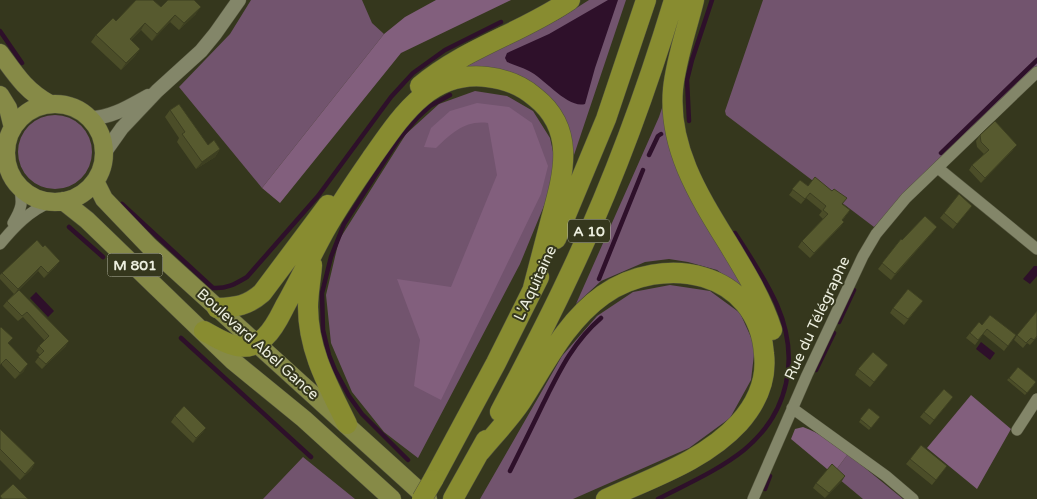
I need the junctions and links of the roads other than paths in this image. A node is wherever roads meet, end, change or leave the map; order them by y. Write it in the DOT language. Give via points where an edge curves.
graph roads {
  1 [pos="239,0"];
  2 [pos="570,0"];
  3 [pos="646,0"];
  4 [pos="674,0"];
  5 [pos="694,0"];
  6 [pos="0,54"];
  7 [pos="1037,72"];
  8 [pos="157,90"];
  9 [pos="0,94"];
  10 [pos="50,104"];
  11 [pos="90,118"];
  12 [pos="13,128"];
  13 [pos="104,152"];
  14 [pos="938,168"];
  15 [pos="95,181"];
  16 [pos="19,186"];
  17 [pos="57,202"];
  18 [pos="2,242"];
  19 [pos="1037,249"];
  20 [pos="313,254"];
  21 [pos="534,288"];
  22 [pos="217,308"];
  23 [pos="204,331"];
  24 [pos="258,344"];
  25 [pos="1037,399"];
  26 [pos="792,408"];
  27 [pos="347,424"];
  28 [pos="1017,430"];
  29 [pos="480,452"];
  30 [pos="430,490"];
  31 [pos="392,499"];
  32 [pos="422,499"];
  33 [pos="453,499"];
  34 [pos="606,499"];
  35 [pos="632,499"];
  36 [pos="752,499"];
  37 [pos="913,499"];
  1 -- 8 [label="street" via="201,51"];
  2 -- 22 [label="highway" via="454,61 419,87 393,114 262,292 243,305"];
  3 -- 21 [label="highway, L'Aquitaine / A 10" via="599,135"];
  4 -- 29 [label="highway, L'Aquitaine / A 10" via="634,119 590,229 544,328"];
  5 -- 35 [label="highway" via="673,89 675,132 700,195 768,316 775,346 775,376 764,405 734,441 707,460"];
  6 -- 10 [label="main road" via="25,87"];
  7 -- 14 [label="street, Rue du Télégraphe"];
  8 -- 11 [label="street" via="112,114"];
  8 -- 13 [label="street"];
  9 -- 12 [label="main road"];
  10 -- 11 [label="main road" via="71,106"];
  10 -- 12 [label="main road" via="25,114"];
  11 -- 13 [label="main road" via="102,137"];
  12 -- 16 [label="main road" via="7,142 6,158 10,173"];
  13 -- 15 [label="main road" via="102,167"];
  14 -- 19 [label="street"];
  14 -- 26 [label="street, Rue du Télégraphe" via="906,198 876,234"];
  15 -- 17 [label="main road" via="85,192"];
  15 -- 22 [label="main road, Boulevard Abel Gance / M 801" via="117,214"];
  16 -- 17 [label="main road, M 801" via="33,197"];
  16 -- 18 [label="street" via="20,211"];
  17 -- 18 [label="street" via="37,208"];
  17 -- 23 [label="main road, Boulevard Abel Gance / M 801" via="87,220"];
  20 -- 21 [label="highway" via="363,171 413,105 431,90 448,82 470,76 498,78 512,82 537,98 555,121 562,138 563,174"];
  20 -- 24 [label="highway" via="276,324"];
  20 -- 27 [label="highway" via="308,307 312,340 320,369"];
  21 -- 30 [label="highway, L'Aquitaine / A 10"];
  22 -- 24 [label="main road, Boulevard Abel Gance / M 801"];
  23 -- 24 [label="highway" via="236,347"];
  23 -- 31 [label="main road, Boulevard Abel Gance / M 801" via="233,361"];
  24 -- 27 [label="main road, Boulevard Abel Gance / M 801"];
  25 -- 28 [label="street"];
  26 -- 36 [label="street, Rue du Télégraphe"];
  26 -- 37 [label="street"];
  27 -- 30 [label="main road, Boulevard Abel Gance / M 801"];
  29 -- 33 [label="highway, L'Aquitaine / A 10"];
  29 -- 34 [label="highway" via="519,404 569,329 603,295 641,277 669,272 709,278 741,299 761,334 764,375 755,400 728,434 703,452"];
  30 -- 32 [label="highway, L'Aquitaine / A 10, bridge"];
}
